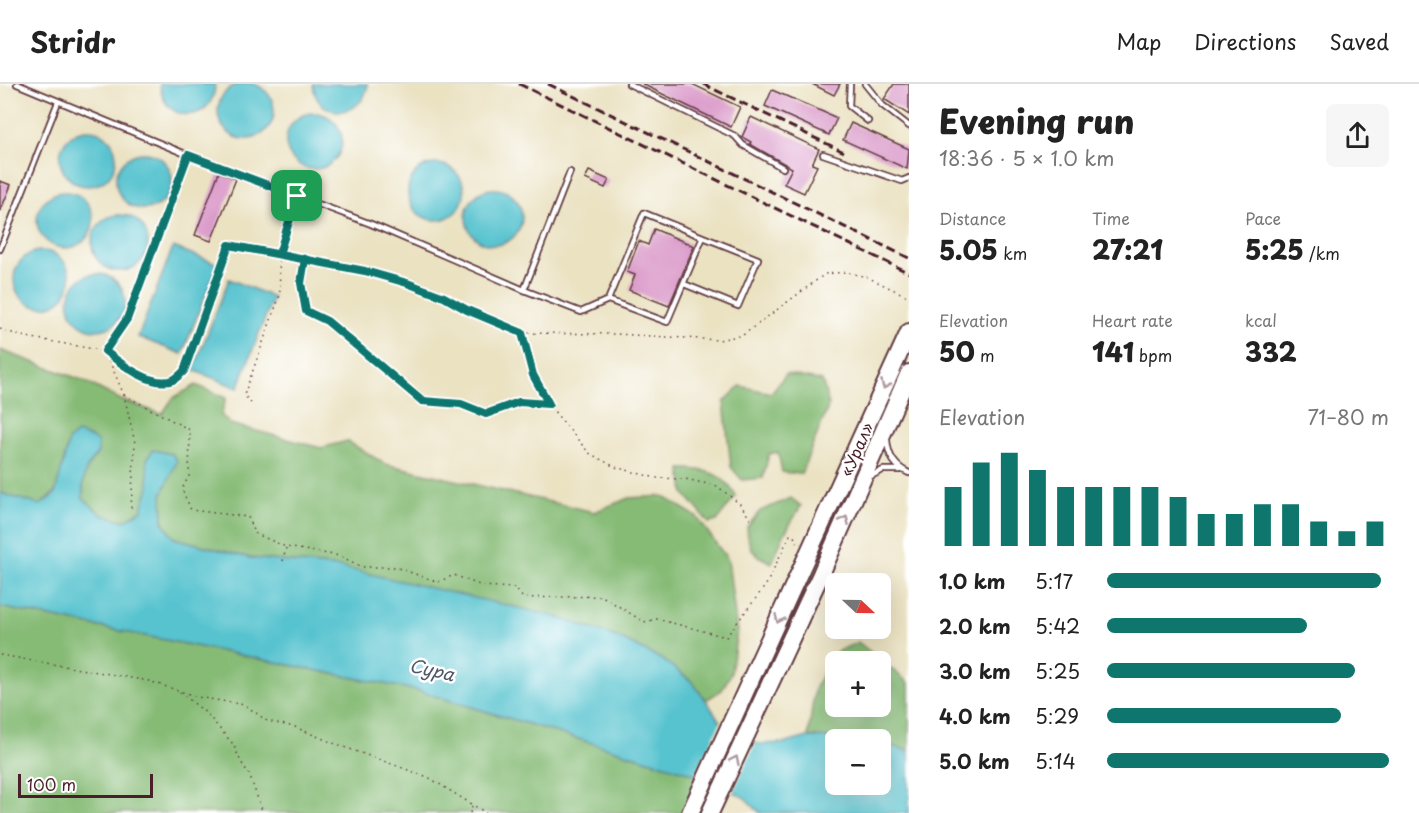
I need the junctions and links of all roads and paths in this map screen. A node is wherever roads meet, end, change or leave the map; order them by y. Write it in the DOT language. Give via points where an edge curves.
graph roads {
  1 [pos="16,84"];
  2 [pos="629,84"];
  3 [pos="850,84"];
  4 [pos="864,84"];
  5 [pos="58,102"];
  6 [pos="868,121"];
  7 [pos="909,126"];
  8 [pos="823,154"];
  9 [pos="188,155"];
  10 [pos="783,168"];
  11 [pos="570,172"];
  12 [pos="909,178"];
  13 [pos="297,196"];
  14 [pos="703,237"];
  15 [pos="0,249"];
  16 [pos="279,254"];
  17 [pos="305,259"];
  18 [pos="684,284"];
  19 [pos="524,290"];
  20 [pos="909,297"];
  21 [pos="608,300"];
  22 [pos="0,329"];
  23 [pos="909,332"];
  24 [pos="522,333"];
  25 [pos="105,351"];
  26 [pos="909,373"];
  27 [pos="124,395"];
  28 [pos="251,403"];
  29 [pos="549,404"];
  30 [pos="888,422"];
  31 [pos="903,470"];
  32 [pos="909,473"];
  33 [pos="858,490"];
  34 [pos="131,508"];
  35 [pos="751,520"];
  36 [pos="793,535"];
  37 [pos="286,547"];
  38 [pos="283,561"];
  39 [pos="0,655"];
  40 [pos="179,691"];
  41 [pos="472,805"];
  42 [pos="263,813"];
  43 [pos="470,813"];
  44 [pos="486,813"];
  45 [pos="690,813"];
  46 [pos="710,813"];
  1 -- 5 [label="lane"];
  2 -- 10 [label="lane" via="735,135 743,145"];
  3 -- 6 [label="lane" via="849,106"];
  4 -- 7 [label="lane" via="882,105"];
  5 -- 9 [label="lane"];
  5 -- 15 [label="lane"];
  8 -- 12 [label="lane" via="902,181"];
  9 -- 13 [label="lane"];
  9 -- 25 [label="path" via="127,319"];
  11 -- 19 [label="lane"];
  13 -- 16 [label="path"];
  13 -- 19 [label="lane"];
  14 -- 18 [label="lane"];
  14 -- 18 [label="lane" via="758,259 738,306"];
  14 -- 21 [label="lane" via="644,213"];
  16 -- 17 [label="path"];
  16 -- 25 [label="path" via="229,245 184,371 175,379 154,381"];
  16 -- 28 [label="path" via="280,296 244,395"];
  17 -- 24 [label="path" via="407,283"];
  17 -- 29 [label="path" via="301,283 306,311 327,321 422,401 461,404 486,414 519,402"];
  18 -- 21 [label="lane" via="667,322"];
  19 -- 21 [label="lane" via="581,312"];
  20 -- 24 [label="path" via="867,277 845,272 825,274 743,335 719,340"];
  22 -- 25 [label="path"];
  23 -- 45 [label="highway, «Урал», one-way"];
  24 -- 29 [label="path" via="533,375"];
  25 -- 27 [label="path"];
  26 -- 30 [label="highway, «Урал»"];
  27 -- 34 [label="path" via="135,443"];
  27 -- 37 [label="path" via="190,430 189,476 182,489 191,510 248,517 254,533"];
  29 -- 35 [label="path" via="589,453 615,467 717,486 740,504"];
  30 -- 31 [label="lane" via="888,449"];
  30 -- 33 [label="highway, «Урал»"];
  31 -- 32 [label="lane"];
  31 -- 33 [label="lane" via="887,469 873,474"];
  46 -- 33 [label="highway, «Урал», one-way"];
  36 -- 37 [label="path" via="766,585 726,637 657,619 644,622 602,597 523,598 515,588 482,586 454,575 438,582 395,567 362,567 340,556"];
  37 -- 38 [label="path"];
  39 -- 40 [label="path" via="150,681"];
  40 -- 41 [label="path" via="245,705 267,721 295,727 428,777"];
  40 -- 42 [label="path" via="207,713 233,744"];
  41 -- 43 [label="path"];
  41 -- 44 [label="path"];
}
